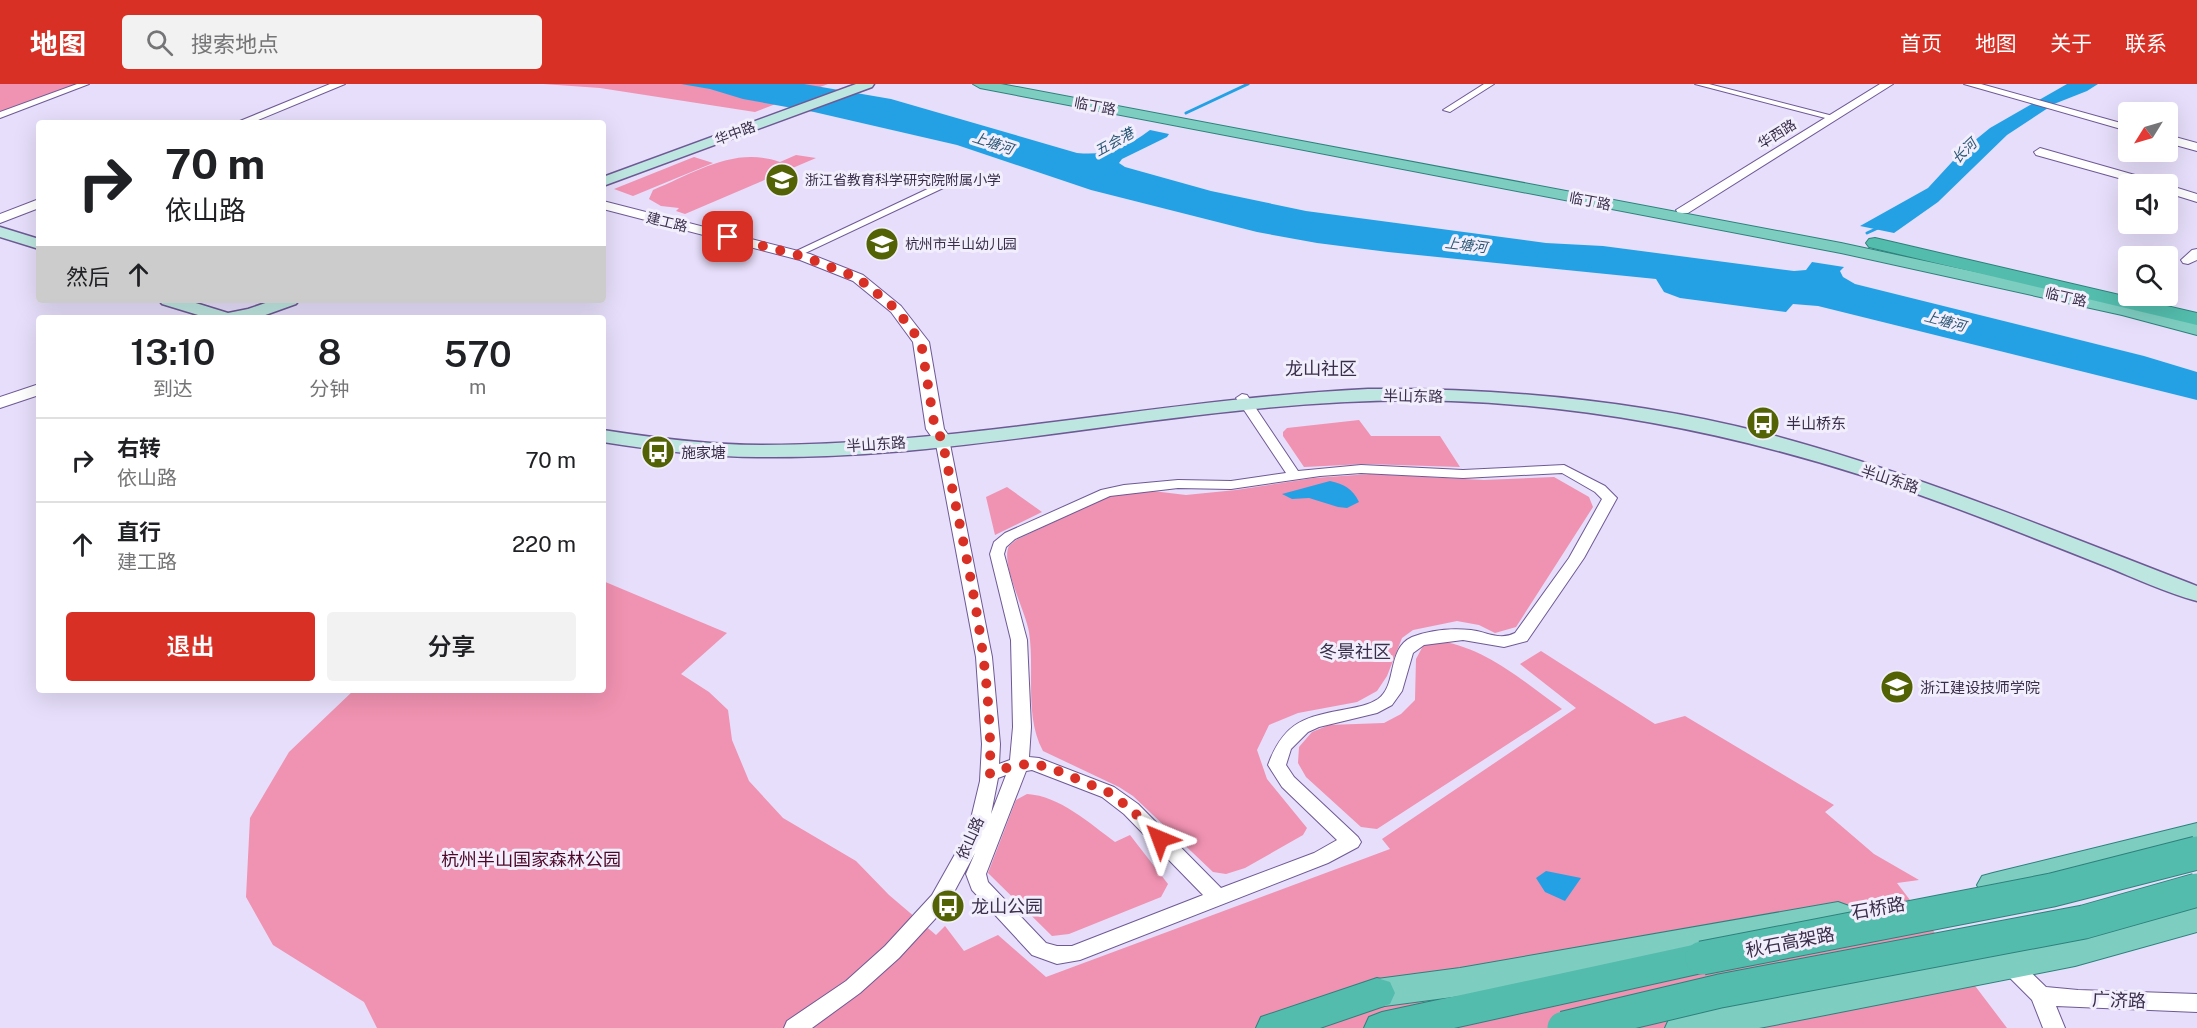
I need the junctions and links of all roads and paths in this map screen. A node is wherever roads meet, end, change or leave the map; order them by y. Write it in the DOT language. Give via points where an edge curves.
graph roads {
  1 [pos="85,84"];
  2 [pos="340,84"];
  3 [pos="868,84"];
  4 [pos="980,84"];
  5 [pos="1017,84"];
  6 [pos="1490,84"];
  7 [pos="1699,84"];
  8 [pos="1888,84"];
  9 [pos="1969,84"];
  10 [pos="846,85"];
  11 [pos="1447,110"];
  12 [pos="0,115"];
  13 [pos="1833,117"];
  14 [pos="250,120"];
  15 [pos="2118,125"];
  16 [pos="2178,142"];
  17 [pos="2197,147"];
  18 [pos="2040,152"];
  19 [pos="662,156"];
  20 [pos="606,172"];
  21 [pos="606,172"];
  22 [pos="2118,174"];
  23 [pos="955,179"];
  24 [pos="606,181"];
  25 [pos="606,181"];
  26 [pos="2178,192"];
  27 [pos="2197,198"];
  28 [pos="36,204"];
  29 [pos="606,206"];
  30 [pos="1683,210"];
  31 [pos="0,219"];
  32 [pos="0,232"];
  33 [pos="36,243"];
  34 [pos="0,248"];
  35 [pos="1875,249"];
  36 [pos="795,254"];
  37 [pos="36,259"];
  38 [pos="2118,292"];
  39 [pos="180,303"];
  40 [pos="213,303"];
  41 [pos="281,303"];
  42 [pos="2174,306"];
  43 [pos="256,311"];
  44 [pos="2197,312"];
  45 [pos="229,315"];
  46 [pos="2197,321"];
  47 [pos="2197,328"];
  48 [pos="36,390"];
  49 [pos="1244,402"];
  50 [pos="0,403"];
  51 [pos="606,425"];
  52 [pos="939,434"];
  53 [pos="606,436"];
  54 [pos="1294,475"];
  55 [pos="2197,582"];
  56 [pos="2197,594"];
  57 [pos="1019,765"];
  58 [pos="990,774"];
  59 [pos="2197,835"];
  60 [pos="2197,853"];
  61 [pos="2197,890"];
  62 [pos="1942,896"];
  63 [pos="1218,898"];
  64 [pos="2197,919"];
  65 [pos="2010,965"];
  66 [pos="1377,993"];
  67 [pos="2041,994"];
  68 [pos="2197,1003"];
  69 [pos="795,1028"];
  70 [pos="1274,1028"];
  71 [pos="1382,1028"];
  72 [pos="1564,1028"];
  73 [pos="1682,1028"];
  74 [pos="2054,1028"];
  1 -- 12 [label="street"];
  2 -- 14 [label="street"];
  3 -- 10 [label="main road, 华中路"];
  4 -- 35 [label="main road, 临丁路"];
  5 -- 30 [label="main road, 临丁路"];
  6 -- 11 [label="street"];
  7 -- 13 [label="street"];
  8 -- 13 [label="street, 华西路"];
  9 -- 15 [label="street"];
  10 -- 19 [label="main road, 华中路"];
  10 -- 20 [label="main road, 华中路"];
  10 -- 24 [label="main road, 华中路" via="796,110"];
  13 -- 30 [label="street, 华西路"];
  16 -- 17 [label="street"];
  18 -- 22 [label="street"];
  19 -- 21 [label="main road, 华中路"];
  19 -- 25 [label="main road, 华中路"];
  23 -- 36 [label="street"];
  26 -- 27 [label="street"];
  28 -- 31 [label="street"];
  29 -- 36 [label="street, 建工路"];
  30 -- 35 [label="main road, 临丁路"];
  32 -- 33 [label="main road"];
  34 -- 37 [label="main road"];
  35 -- 38 [label="main road, 临丁路" via="2009,268"];
  35 -- 46 [label="highway" via="1961,265"];
  35 -- 47 [label="main road, 临丁路"];
  36 -- 52 [label="street, 建工路" via="858,278 896,309 921,342"];
  39 -- 45 [label="main road"];
  40 -- 45 [label="main road"];
  41 -- 43 [label="main road"];
  42 -- 44 [label="main road, 临丁路"];
  43 -- 45 [label="main road"];
  48 -- 50 [label="street"];
  49 -- 52 [label="main road, 半山东路"];
  49 -- 54 [label="street"];
  49 -- 55 [label="main road, 半山东路" via="1336,389 1445,388 1647,405 1756,430 1923,481"];
  49 -- 56 [label="main road, 半山东路" via="1435,395 1576,406 1692,423 1755,438 1923,490"];
  51 -- 52 [label="main road, 半山东路" via="656,433 766,440"];
  52 -- 53 [label="main road, 半山东路" via="779,451 699,448"];
  52 -- 58 [label="street, 依山路" via="984,657"];
  54 -- 57 [label="street" via="1231,485 1178,484 1106,493 1019,531 999,545 997,554 1019,640"];
  54 -- 63 [label="street" via="1361,469 1517,474 1564,469 1610,498 1521,637 1511,643 1459,635 1416,641 1406,652 1391,696 1380,706 1310,722 1292,734 1282,747 1277,765 1288,782 1351,842 1321,858"];
  57 -- 58 [label="street"];
  57 -- 63 [label="street" via="1033,763 1108,792 1131,809"];
  57 -- 63 [label="street" via="976,874 980,885 1039,950 1057,956 1073,954"];
  58 -- 69 [label="street, 依山路" via="977,831 939,901 853,987"];
  59 -- 62 [label="main road, 石桥路"];
  60 -- 71 [label="highway, 秋石高架路, bridge" via="2052,890 1702,958"];
  61 -- 72 [label="highway, bridge" via="2084,922 1720,991"];
  62 -- 65 [label="street"];
  62 -- 66 [label="main road, 石桥路" via="1460,982"];
  64 -- 65 [label="main road"];
  65 -- 67 [label="street"];
  65 -- 73 [label="main road"];
  66 -- 70 [label="highway"];
  67 -- 68 [label="street, 广济路"];
  67 -- 74 [label="street"];
}
